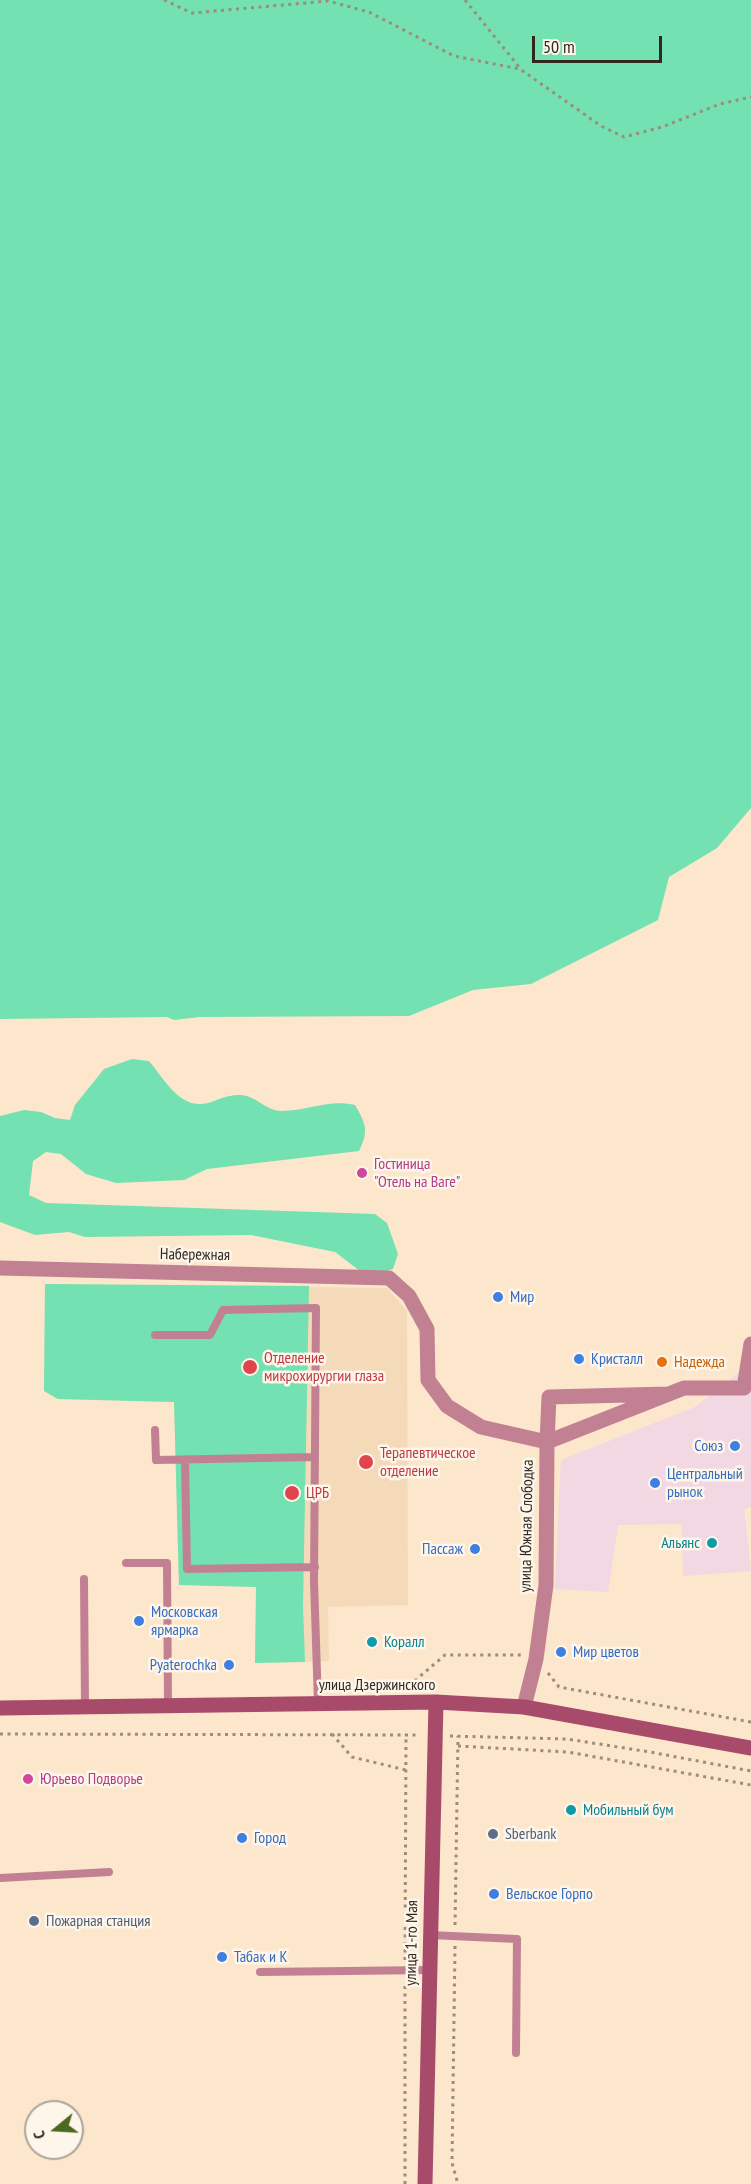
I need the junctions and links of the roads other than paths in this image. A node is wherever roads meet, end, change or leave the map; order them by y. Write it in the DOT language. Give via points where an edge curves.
graph roads {
  1 [pos="0,1268"];
  2 [pos="155,1335"];
  3 [pos="751,1344"];
  4 [pos="747,1387"];
  5 [pos="668,1394"];
  6 [pos="155,1430"];
  7 [pos="547,1442"];
  8 [pos="315,1457"];
  9 [pos="185,1460"];
  10 [pos="126,1563"];
  11 [pos="315,1567"];
  12 [pos="84,1579"];
  13 [pos="436,1702"];
  14 [pos="318,1703"];
  15 [pos="168,1705"];
  16 [pos="85,1707"];
  17 [pos="525,1707"];
  18 [pos="0,1708"];
  19 [pos="751,1748"];
  20 [pos="109,1872"];
  21 [pos="0,1878"];
  22 [pos="430,1935"];
  23 [pos="430,1970"];
  24 [pos="260,1972"];
  25 [pos="516,2053"];
  26 [pos="425,2184"];
  1 -- 7 [label="street, Набережная" via="389,1278 409,1296 427,1329 428,1380 447,1406 482,1427"];
  2 -- 8 [label="lane" via="210,1335 223,1310 316,1308"];
  3 -- 4 [label="street, улица Южная Слободка"];
  4 -- 5 [label="street, улица Южная Слободка" via="684,1388"];
  5 -- 7 [label="street, улица Южная Слободка"];
  5 -- 7 [label="street" via="549,1397"];
  6 -- 9 [label="lane" via="156,1460"];
  7 -- 17 [label="street, улица Южная Слободка" via="546,1585"];
  8 -- 9 [label="lane"];
  8 -- 11 [label="lane"];
  9 -- 11 [label="lane" via="188,1569"];
  10 -- 15 [label="lane" via="167,1563"];
  11 -- 14 [label="lane"];
  12 -- 16 [label="lane"];
  13 -- 14 [label="main road, улица Дзержинского"];
  13 -- 17 [label="main road, улица Дзержинского"];
  13 -- 22 [label="main road, улица 1-го Мая"];
  14 -- 15 [label="main road, улица Дзержинского"];
  15 -- 16 [label="main road, улица Дзержинского"];
  16 -- 18 [label="main road, улица Дзержинского"];
  17 -- 19 [label="main road, улица Дзержинского"];
  20 -- 21 [label="lane"];
  22 -- 23 [label="main road, улица 1-го Мая"];
  22 -- 25 [label="lane" via="517,1939"];
  23 -- 24 [label="lane"];
  23 -- 26 [label="main road, улица 1-го Мая"];
}
